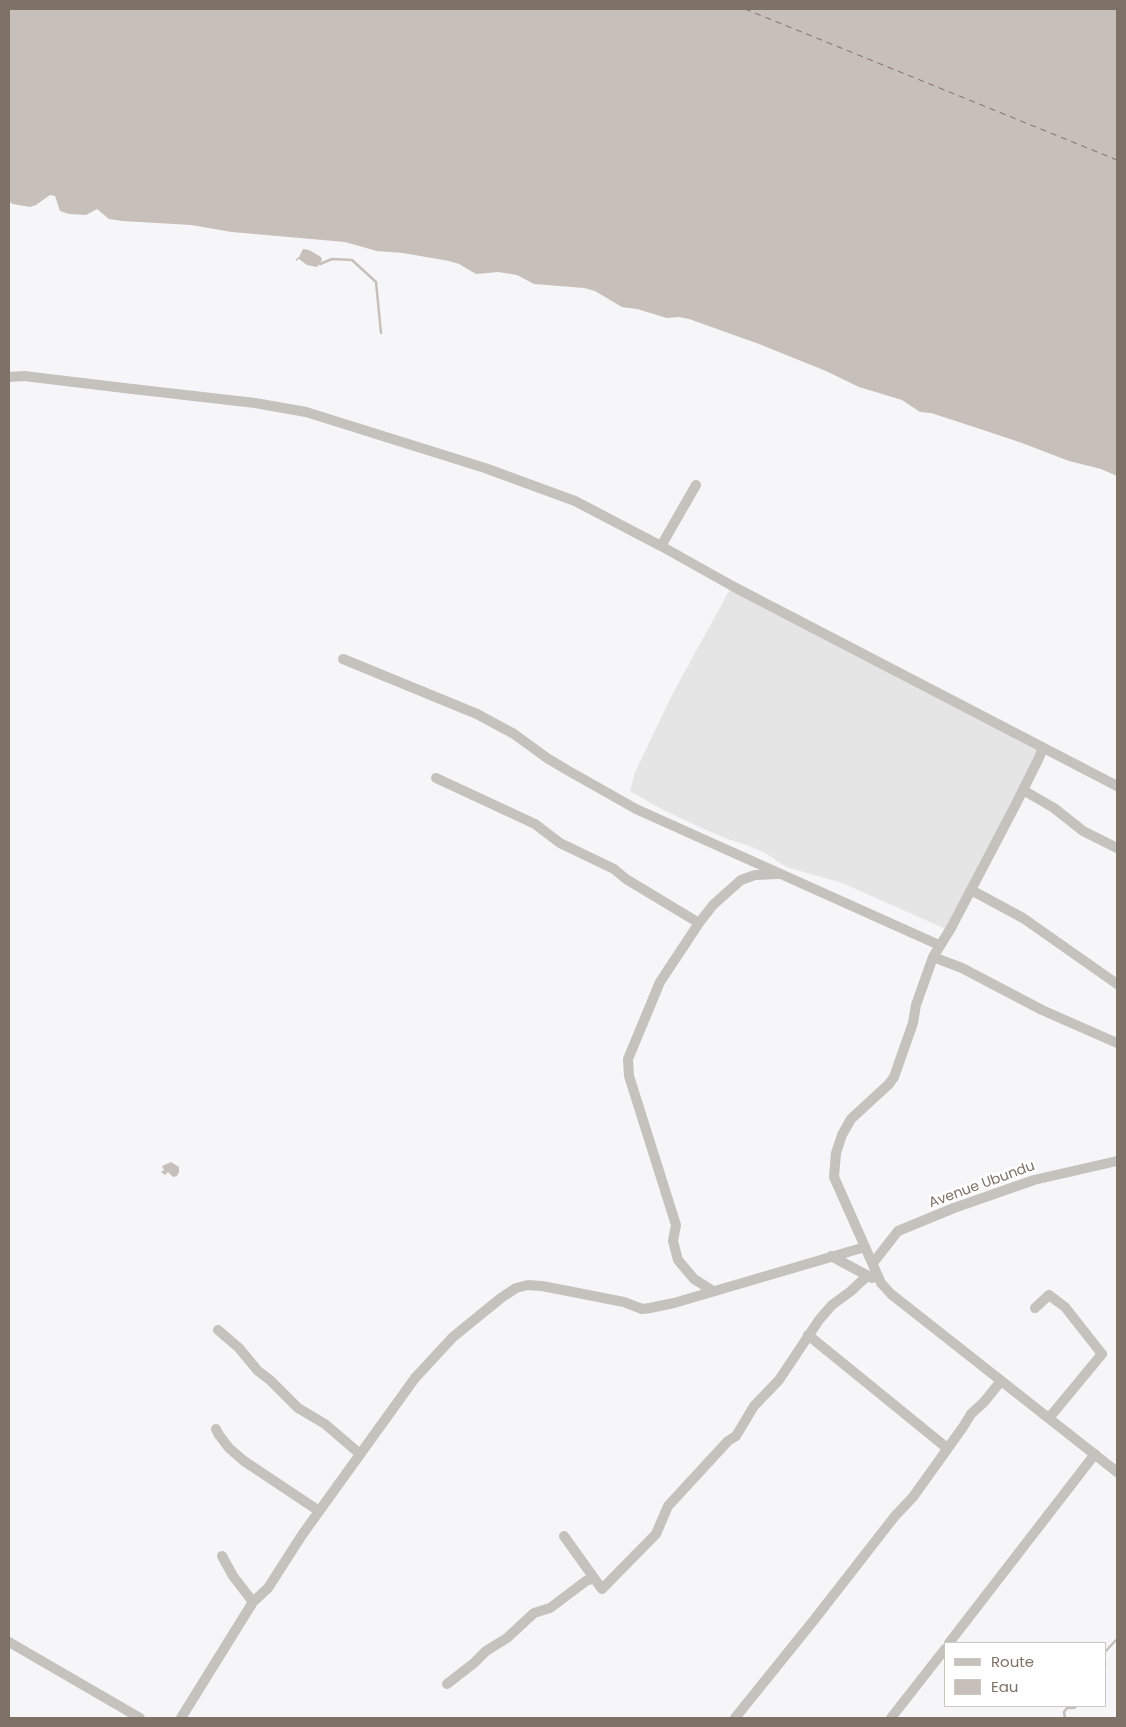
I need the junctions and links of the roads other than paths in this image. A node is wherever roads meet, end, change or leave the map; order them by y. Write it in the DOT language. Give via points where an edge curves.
graph roads {
  1 [pos="9,377"];
  2 [pos="696,485"];
  3 [pos="661,546"];
  4 [pos="343,659"];
  5 [pos="1042,748"];
  6 [pos="436,778"];
  7 [pos="1117,786"];
  8 [pos="1023,790"];
  9 [pos="1117,848"];
  10 [pos="782,874"];
  11 [pos="971,890"];
  12 [pos="699,923"];
  13 [pos="939,945"];
  14 [pos="933,958"];
  15 [pos="1117,984"];
  16 [pos="1117,1043"];
  17 [pos="1117,1161"];
  18 [pos="865,1247"];
  19 [pos="831,1256"];
  20 [pos="873,1263"];
  21 [pos="867,1276"];
  22 [pos="881,1284"];
  23 [pos="713,1291"];
  24 [pos="1036,1308"];
  25 [pos="218,1330"];
  26 [pos="808,1335"];
  27 [pos="1001,1380"];
  28 [pos="1049,1418"];
  29 [pos="216,1429"];
  30 [pos="947,1448"];
  31 [pos="360,1454"];
  32 [pos="1095,1454"];
  33 [pos="1117,1472"];
  34 [pos="319,1511"];
  35 [pos="564,1536"];
  36 [pos="222,1556"];
  37 [pos="594,1578"];
  38 [pos="253,1602"];
  39 [pos="9,1642"];
  40 [pos="950,1642"];
  41 [pos="944,1650"];
  42 [pos="447,1684"];
  43 [pos="140,1718"];
  44 [pos="181,1718"];
  45 [pos="735,1718"];
  46 [pos="891,1718"];
  1 -- 3 [label="street" via="24,376 306,412 484,468 575,501"];
  2 -- 3 [label="street"];
  3 -- 5 [label="street"];
  4 -- 10 [label="street" via="477,714 636,809"];
  5 -- 7 [label="street"];
  5 -- 8 [label="street"];
  6 -- 12 [label="street" via="536,824 560,843 614,869"];
  8 -- 9 [label="street"];
  8 -- 11 [label="street"];
  10 -- 12 [label="street" via="755,875 741,880 712,906"];
  10 -- 13 [label="street"];
  11 -- 13 [label="street"];
  11 -- 15 [label="street" via="1023,918"];
  12 -- 23 [label="street" via="660,982 628,1059 629,1076 676,1225 673,1241 678,1260 694,1278"];
  13 -- 14 [label="street"];
  14 -- 16 [label="street" via="962,968 1042,1010"];
  14 -- 18 [label="street" via="894,1076 851,1120 836,1153 834,1177"];
  17 -- 20 [label="street, Avenue Ubundu" via="1034,1180 954,1208 898,1232"];
  18 -- 19 [label="street"];
  18 -- 20 [label="street"];
  19 -- 21 [label="street"];
  19 -- 23 [label="street"];
  20 -- 22 [label="street"];
  21 -- 22 [label="street"];
  21 -- 26 [label="street" via="832,1305"];
  22 -- 27 [label="street"];
  23 -- 31 [label="street" via="674,1304 642,1308 542,1286 514,1289 453,1337 427,1364"];
  24 -- 28 [label="street" via="1049,1295 1065,1306 1102,1353"];
  25 -- 31 [label="street" via="298,1408 325,1424"];
  26 -- 30 [label="street"];
  26 -- 37 [label="street" via="779,1380 754,1406 736,1436 668,1506 656,1534 602,1590"];
  27 -- 28 [label="street"];
  27 -- 30 [label="street" via="970,1414"];
  28 -- 32 [label="street"];
  29 -- 34 [label="street" via="229,1448 244,1461"];
  30 -- 45 [label="street" via="912,1497"];
  31 -- 34 [label="street"];
  32 -- 33 [label="street"];
  32 -- 40 [label="street"];
  34 -- 38 [label="street" via="268,1588"];
  35 -- 37 [label="street"];
  36 -- 38 [label="street"];
  37 -- 42 [label="street" via="586,1580 550,1608 534,1613"];
  38 -- 44 [label="street"];
  39 -- 43 [label="street"];
  41 -- 46 [label="street"];
}
